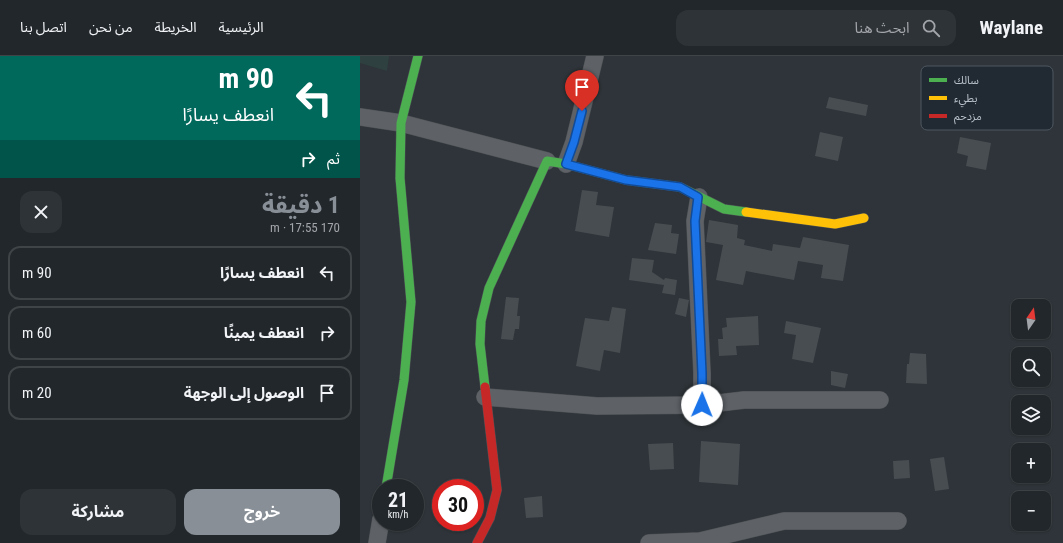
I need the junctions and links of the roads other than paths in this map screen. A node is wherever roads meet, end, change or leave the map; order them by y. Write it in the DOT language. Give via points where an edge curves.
graph roads {
  1 [pos="418,56"];
  2 [pos="595,56"];
  3 [pos="360,117"];
  4 [pos="401,123"];
  5 [pos="547,161"];
  6 [pos="566,164"];
  7 [pos="698,197"];
  8 [pos="864,218"];
  9 [pos="485,397"];
  10 [pos="880,400"];
  11 [pos="702,405"];
  12 [pos="388,479"];
  13 [pos="898,521"];
  14 [pos="379,531"];
  15 [pos="377,543"];
  16 [pos="477,543"];
  17 [pos="649,543"];
  1 -- 4 [label="street"];
  2 -- 6 [label="street" via="574,142"];
  3 -- 4 [label="street"];
  4 -- 5 [label="street"];
  4 -- 12 [label="street" via="400,178 410,302 404,380"];
  5 -- 6 [label="street"];
  5 -- 9 [label="street" via="489,288 480,344"];
  6 -- 7 [label="street" via="626,180 680,187"];
  7 -- 8 [label="street" via="724,209 835,224"];
  7 -- 11 [label="street" via="695,221"];
  9 -- 11 [label="street" via="597,406"];
  9 -- 16 [label="street" via="497,490 494,507"];
  10 -- 11 [label="street" via="744,400"];
  13 -- 17 [label="street" via="784,521 700,541"];
  14 -- 15 [label="street"];
}
